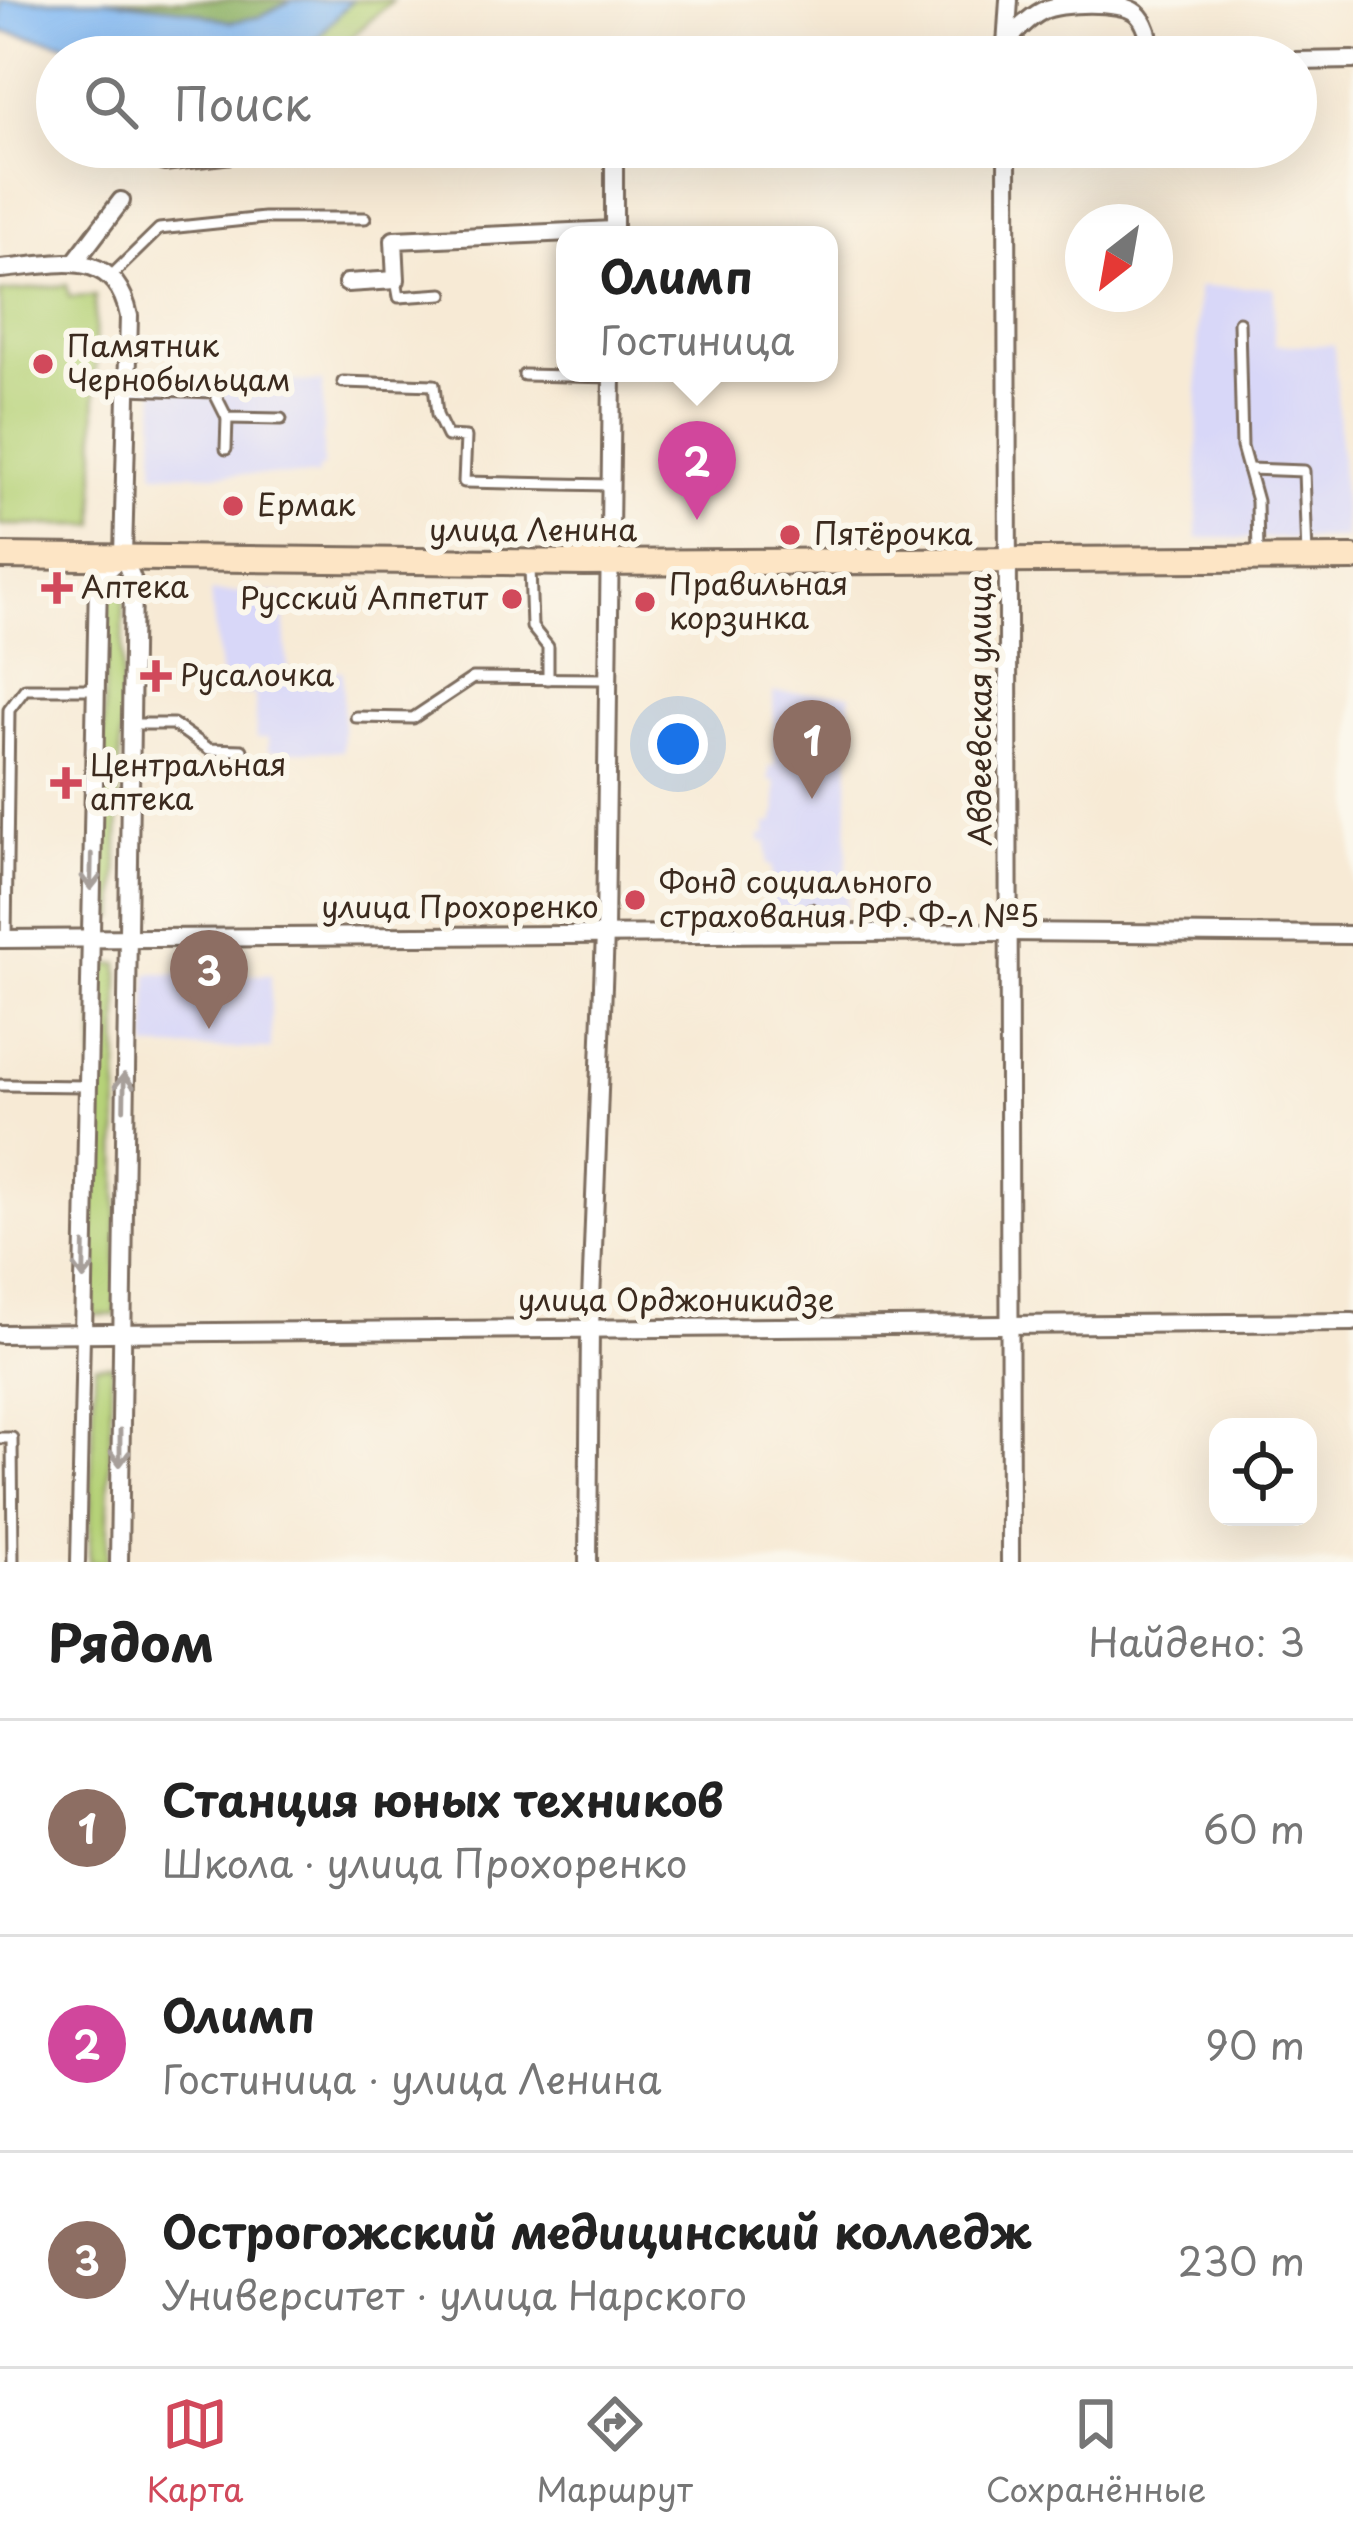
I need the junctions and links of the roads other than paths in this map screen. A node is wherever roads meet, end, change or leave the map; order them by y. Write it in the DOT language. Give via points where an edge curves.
graph roads {
  1 [pos="1009,0"];
  2 [pos="1003,36"];
  3 [pos="1016,36"];
  4 [pos="1146,36"];
  5 [pos="1353,60"];
  6 [pos="1317,61"];
  7 [pos="614,168"];
  8 [pos="1006,168"];
  9 [pos="121,201"];
  10 [pos="365,218"];
  11 [pos="614,226"];
  12 [pos="556,234"];
  13 [pos="74,263"];
  14 [pos="0,269"];
  15 [pos="111,276"];
  16 [pos="396,280"];
  17 [pos="347,283"];
  18 [pos="443,295"];
  19 [pos="1239,322"];
  20 [pos="524,375"];
  21 [pos="556,375"];
  22 [pos="343,382"];
  23 [pos="612,382"];
  24 [pos="127,389"];
  25 [pos="227,418"];
  26 [pos="281,419"];
  27 [pos="226,449"];
  28 [pos="1248,469"];
  29 [pos="610,485"];
  30 [pos="0,556"];
  31 [pos="123,556"];
  32 [pos="1307,557"];
  33 [pos="1258,558"];
  34 [pos="1353,558"];
  35 [pos="1010,559"];
  36 [pos="530,562"];
  37 [pos="609,563"];
  38 [pos="548,679"];
  39 [pos="608,679"];
  40 [pos="96,689"];
  41 [pos="356,717"];
  42 [pos="130,724"];
  43 [pos="242,750"];
  44 [pos="812,909"];
  45 [pos="1006,932"];
  46 [pos="605,933"];
  47 [pos="811,933"];
  48 [pos="1353,934"];
  49 [pos="125,937"];
  50 [pos="90,938"];
  51 [pos="3,939"];
  52 [pos="0,1085"];
  53 [pos="87,1086"];
  54 [pos="1353,1322"];
  55 [pos="1008,1327"];
  56 [pos="590,1328"];
  57 [pos="0,1334"];
  58 [pos="121,1334"];
  59 [pos="83,1335"];
  60 [pos="0,1438"];
  61 [pos="13,1562"];
  62 [pos="78,1562"];
  63 [pos="119,1562"];
  64 [pos="588,1562"];
  65 [pos="1010,1562"];
  1 -- 2 [label="street"];
  3 -- 4 [label="street" via="1061,4 1130,9"];
  5 -- 6 [label="street"];
  7 -- 11 [label="street"];
  8 -- 35 [label="street, Авдеевская улица"];
  9 -- 13 [label="street"];
  10 -- 15 [label="lane" via="159,229"];
  12 -- 16 [label="street" via="394,240"];
  13 -- 14 [label="street"];
  13 -- 15 [label="street"];
  15 -- 24 [label="street" via="129,316"];
  16 -- 17 [label="street"];
  16 -- 18 [label="lane" via="398,297"];
  19 -- 28 [label="lane"];
  20 -- 21 [label="lane"];
  22 -- 29 [label="lane" via="434,386 447,436 466,437 464,482"];
  23 -- 29 [label="street"];
  24 -- 25 [label="lane" via="214,392"];
  24 -- 31 [label="street"];
  25 -- 26 [label="lane"];
  25 -- 27 [label="lane"];
  28 -- 32 [label="lane" via="1304,471"];
  28 -- 33 [label="lane"];
  29 -- 37 [label="street"];
  30 -- 31 [label="main road, улица Ленина"];
  31 -- 36 [label="main road, улица Ленина"];
  31 -- 40 [label="street" via="98,580"];
  31 -- 42 [label="street" via="133,581"];
  32 -- 33 [label="main road, улица Ленина"];
  32 -- 34 [label="main road, улица Ленина"];
  33 -- 35 [label="main road, улица Ленина"];
  35 -- 37 [label="main road, улица Ленина"];
  35 -- 45 [label="street, Авдеевская улица"];
  36 -- 37 [label="main road, улица Ленина"];
  36 -- 38 [label="lane" via="532,627 548,647"];
  37 -- 39 [label="street"];
  38 -- 39 [label="lane"];
  38 -- 41 [label="lane" via="473,678 413,718"];
  39 -- 46 [label="street"];
  40 -- 50 [label="street, one-way"];
  40 -- 51 [label="lane" via="25,689 9,710"];
  42 -- 43 [label="lane" via="173,724 209,749"];
  42 -- 49 [label="street"];
  44 -- 47 [label="lane"];
  45 -- 47 [label="street, улица Прохоренко"];
  45 -- 48 [label="street, улица Прохоренко"];
  45 -- 55 [label="street, Авдеевская улица"];
  46 -- 47 [label="street, улица Прохоренко"];
  46 -- 49 [label="street, улица Прохоренко"];
  46 -- 56 [label="street"];
  49 -- 50 [label="street, улица Прохоренко"];
  58 -- 49 [label="street, one-way"];
  50 -- 51 [label="street, улица Прохоренко"];
  50 -- 53 [label="street"];
  52 -- 53 [label="lane"];
  53 -- 59 [label="street, one-way"];
  54 -- 55 [label="street, улица Орджоникидзе"];
  55 -- 56 [label="street, улица Орджоникидзе"];
  55 -- 65 [label="street, Авдеевская улица"];
  56 -- 58 [label="street, улица Орджоникидзе"];
  56 -- 64 [label="street"];
  57 -- 59 [label="street, улица Орджоникидзе"];
  58 -- 59 [label="street, улица Орджоникидзе"];
  58 -- 63 [label="street, one-way"];
  59 -- 62 [label="street"];
  60 -- 61 [label="lane" via="12,1438"];
}
